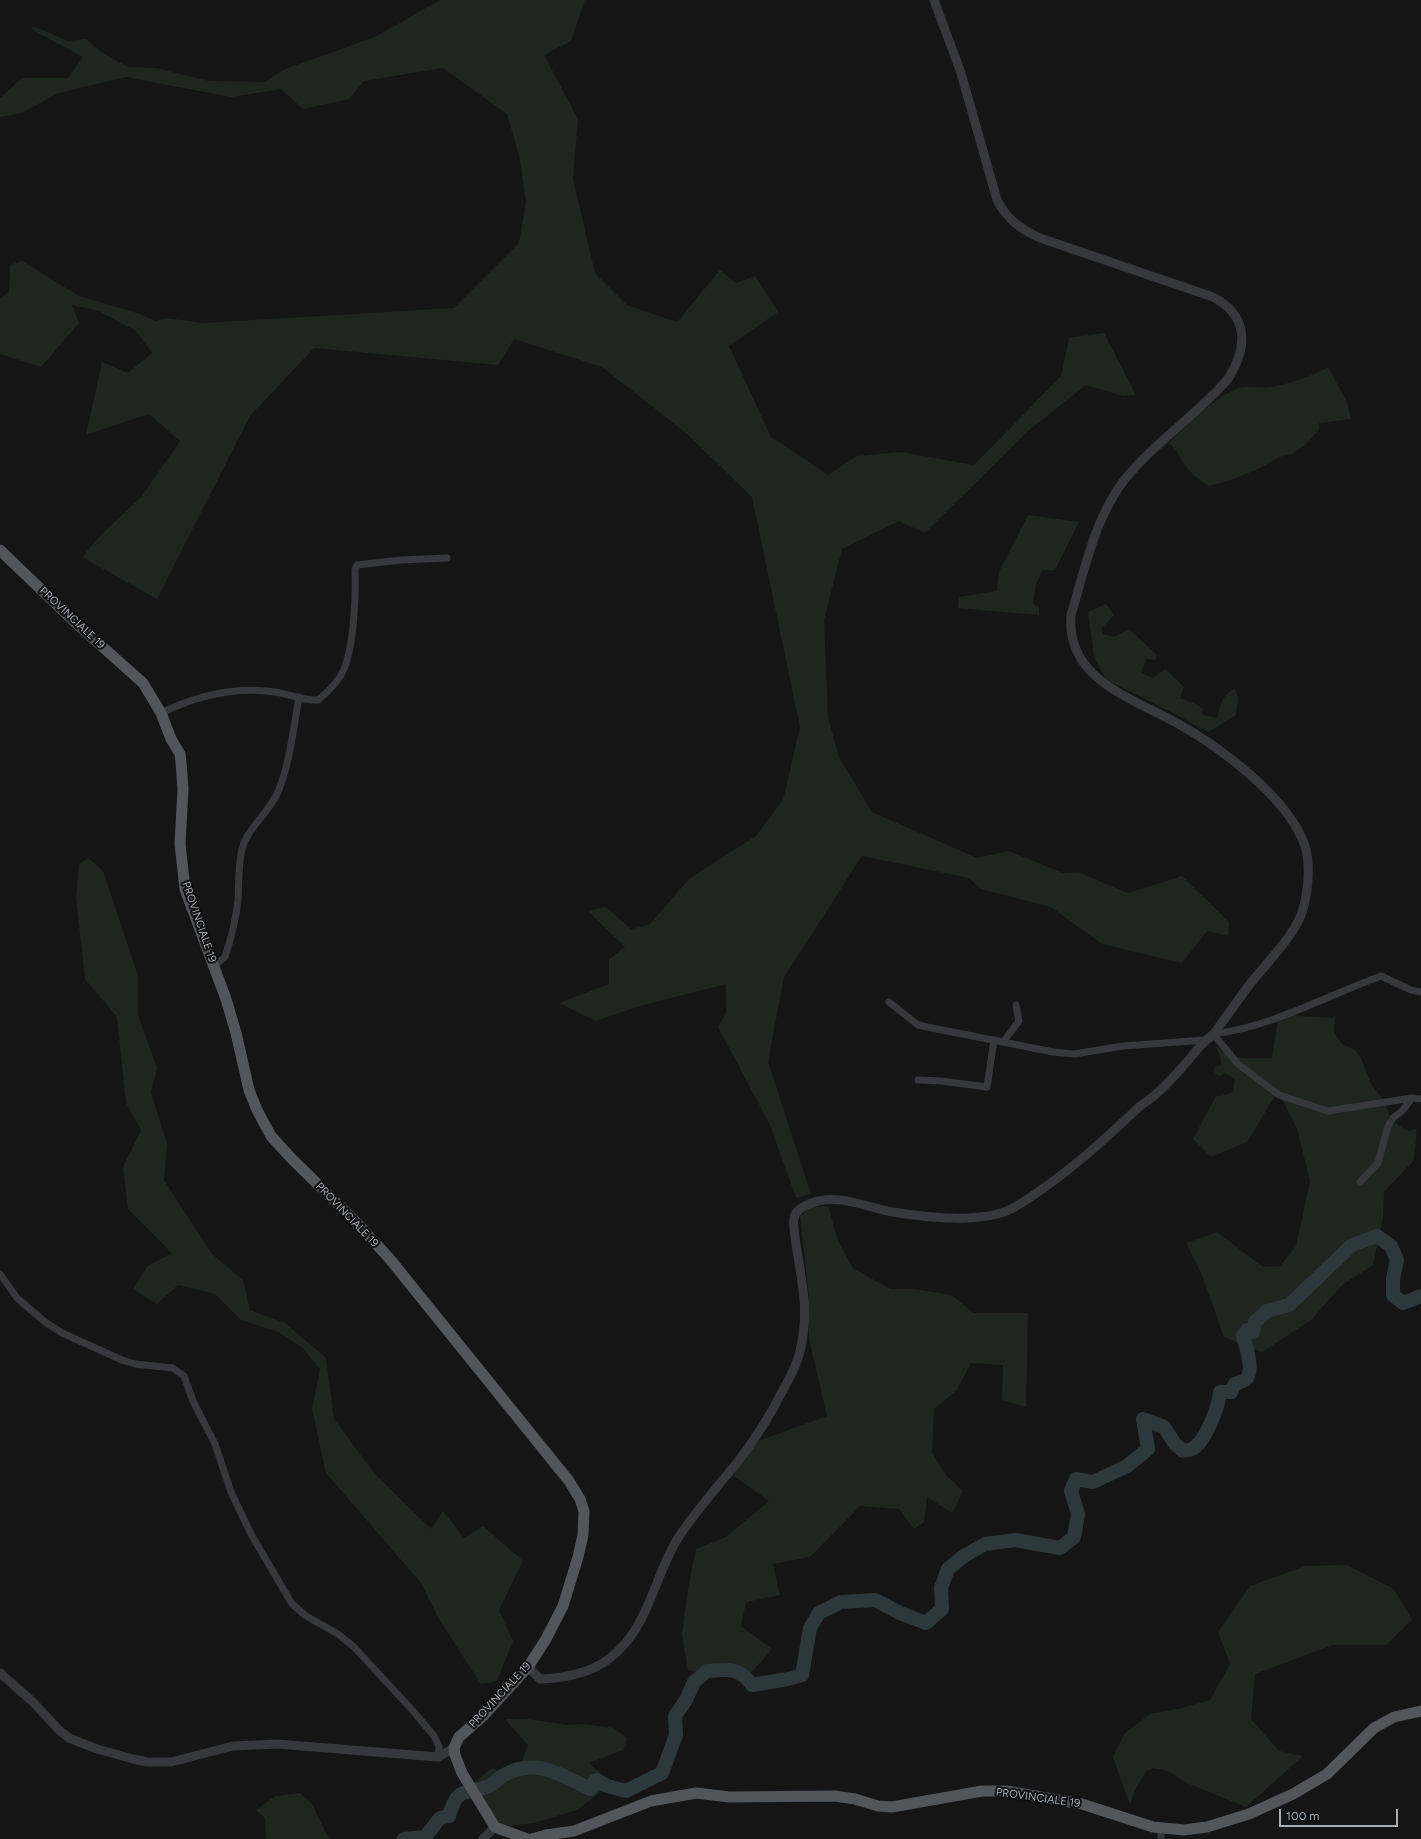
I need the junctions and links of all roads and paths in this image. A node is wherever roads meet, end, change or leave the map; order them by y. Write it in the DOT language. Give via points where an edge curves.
graph roads {
  1 [pos="934,0"];
  2 [pos="0,550"];
  3 [pos="447,558"];
  4 [pos="299,697"];
  5 [pos="161,713"];
  6 [pos="213,963"];
  7 [pos="1421,992"];
  8 [pos="889,1002"];
  9 [pos="1016,1006"];
  10 [pos="1213,1034"];
  11 [pos="994,1040"];
  12 [pos="1205,1040"];
  13 [pos="1003,1042"];
  14 [pos="918,1080"];
  15 [pos="1412,1098"];
  16 [pos="1421,1099"];
  17 [pos="1360,1182"];
  18 [pos="0,1274"];
  19 [pos="528,1667"];
  20 [pos="0,1673"];
  21 [pos="1421,1710"];
  22 [pos="454,1748"];
  23 [pos="438,1757"];
  24 [pos="495,1827"];
  25 [pos="1161,1834"];
  26 [pos="483,1839"];
  27 [pos="527,1839"];
  28 [pos="532,1839"];
  1 -- 10 [label="street" via="961,73 998,200 1007,217 1040,238 1213,297 1230,308 1241,325 1240,351 1228,379 1142,461 1113,496 1096,534 1071,614 1070,626 1077,650 1092,674 1111,689 1195,734 1265,788 1291,819 1306,849 1305,894 1296,925"];
  2 -- 5 [label="main road, PROVINCIALE 19" via="143,683"];
  3 -- 4 [label="street" via="357,565 351,640 343,670 336,682 318,700"];
  4 -- 5 [label="street" via="273,691 227,691"];
  4 -- 6 [label="street" via="279,788 268,809 247,836 242,849 237,903 225,957"];
  5 -- 6 [label="main road, PROVINCIALE 19" via="180,754 183,790 180,844 184,880"];
  6 -- 19 [label="main road, PROVINCIALE 19" via="236,1033 249,1090 271,1136 389,1258 569,1481 580,1499 584,1511 583,1535 572,1579 555,1623"];
  7 -- 10 [label="street" via="1381,976 1305,1008 1239,1030"];
  8 -- 11 [label="street" via="918,1025"];
  9 -- 13 [label="street" via="1019,1021"];
  10 -- 12 [label="street"];
  10 -- 15 [label="street" via="1238,1064 1279,1095 1328,1110"];
  11 -- 13 [label="street"];
  11 -- 14 [label="street" via="987,1087"];
  12 -- 13 [label="street" via="1123,1046 1074,1054"];
  12 -- 19 [label="street" via="1191,1059 1156,1095 1143,1104 1094,1151 1009,1210 978,1217 931,1217 891,1212 837,1199 825,1199 802,1207 794,1218 794,1229 805,1297 805,1320 799,1356 778,1400 753,1441 678,1538 641,1621 617,1652 602,1665 591,1670 551,1679 540,1680"];
  15 -- 16 [label="street"];
  15 -- 17 [label="street" via="1388,1126 1378,1163"];
  18 -- 23 [label="street" via="17,1298 44,1322 62,1333 122,1360 173,1368 184,1376 215,1444 231,1492 251,1534 292,1604 354,1647 431,1732 439,1746"];
  19 -- 22 [label="main road, PROVINCIALE 19" via="484,1715 459,1737"];
  20 -- 23 [label="street" via="69,1738 97,1749 147,1762 170,1762 233,1746 277,1744"];
  21 -- 25 [label="main road, PROVINCIALE 19" via="1394,1717 1374,1728 1326,1774 1293,1794 1250,1814 1222,1823"];
  22 -- 23 [label="street"];
  22 -- 24 [label="main road" via="462,1773"];
  24 -- 26 [label="street"];
  24 -- 27 [label="main road"];
  25 -- 28 [label="main road, PROVINCIALE 19" via="1082,1804 1006,1791 982,1791 892,1807 835,1796 729,1797 696,1793 651,1801 574,1832"];
}
